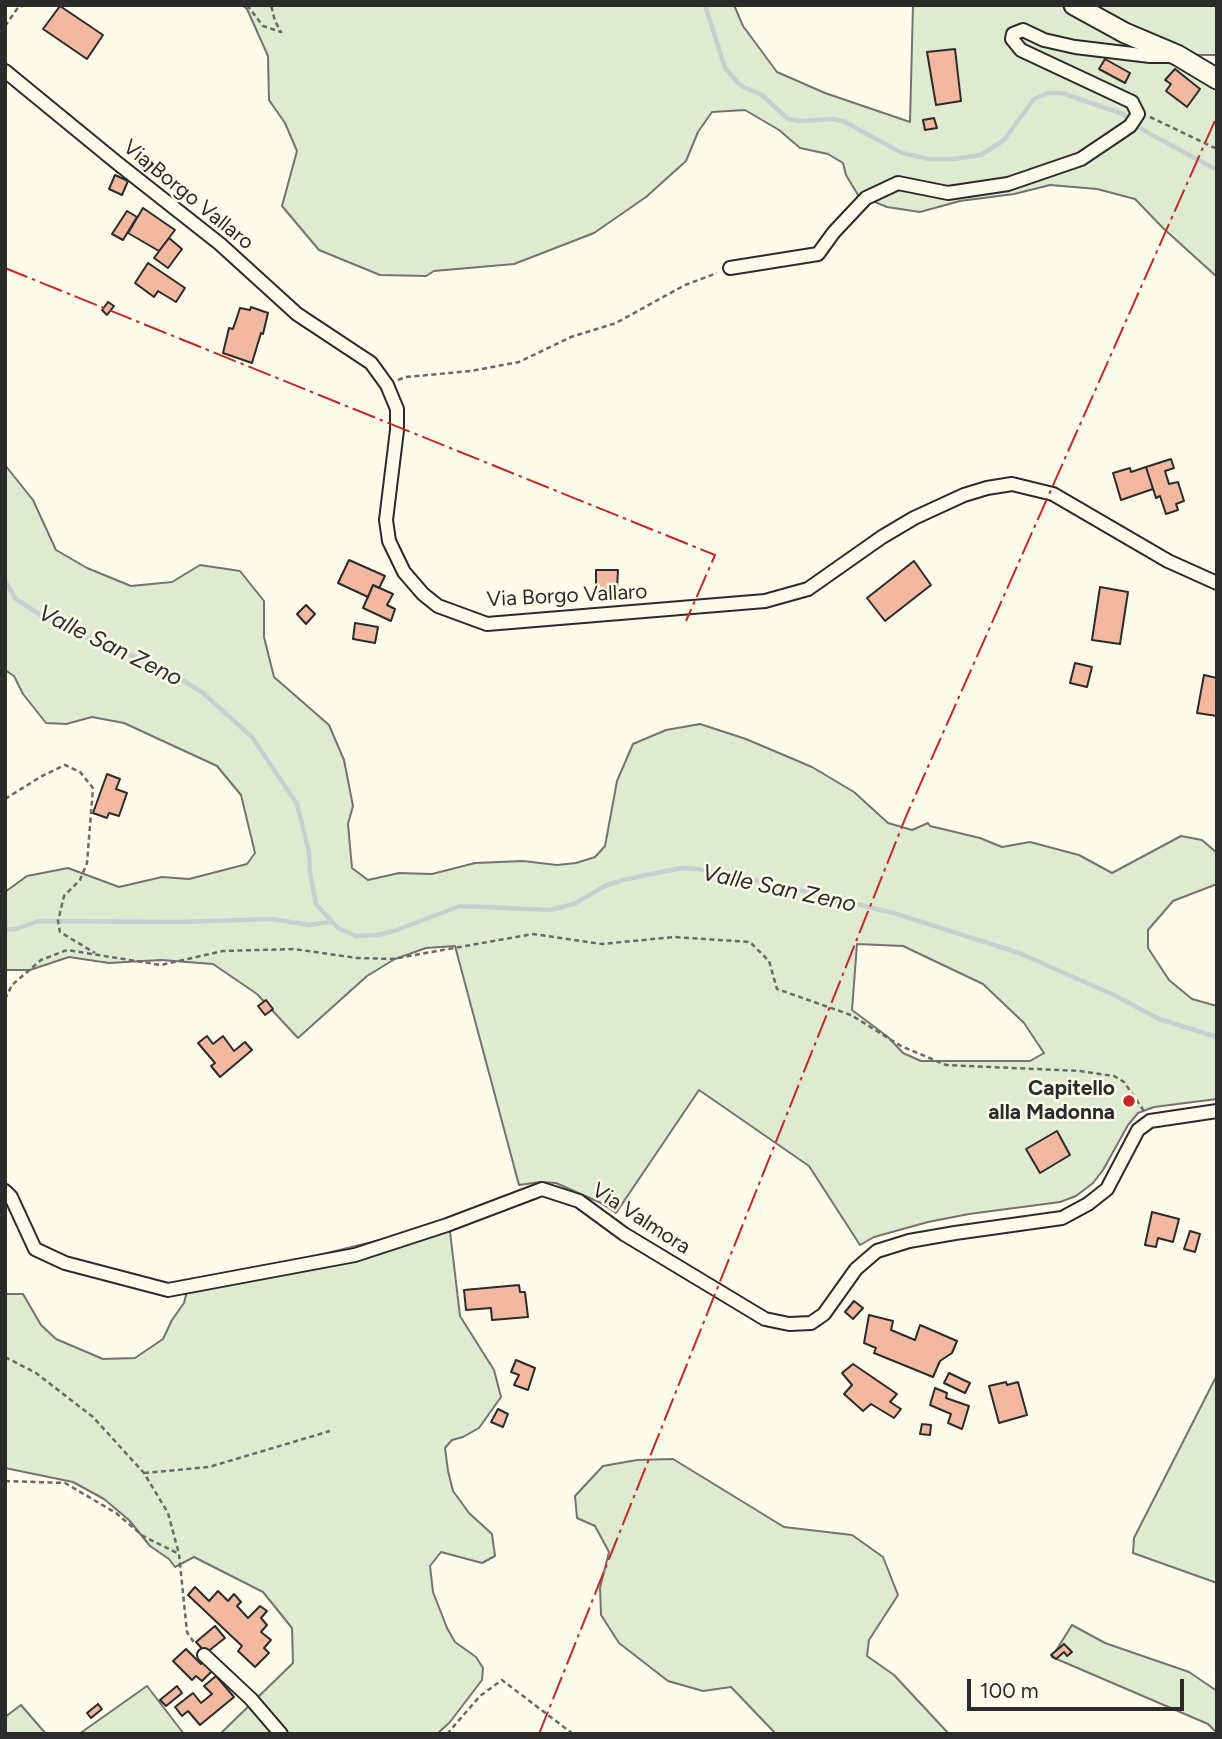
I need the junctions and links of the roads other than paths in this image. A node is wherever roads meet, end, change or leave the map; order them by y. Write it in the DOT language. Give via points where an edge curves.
graph roads {
  1 [pos="1074,5"];
  2 [pos="1177,55"];
  3 [pos="5,71"];
  4 [pos="1217,79"];
  5 [pos="730,268"];
  6 [pos="1217,583"];
  7 [pos="1217,1111"];
  8 [pos="5,1191"];
  9 [pos="204,1655"];
  10 [pos="281,1734"];
  1 -- 2 [label="street"];
  2 -- 4 [label="street"];
  2 -- 5 [label="street" via="1075,47 1023,30 1013,34 1021,50 1132,102 1138,113 1130,126 1081,159 1008,184 948,193 898,183 866,198 818,254"];
  3 -- 6 [label="street, Via Borgo Vallaro" via="220,244 297,314 371,363 397,409 386,520 389,541 404,572 438,606 487,624 765,601 808,589 914,518 964,495 1012,484 1053,494 1168,561"];
  7 -- 8 [label="street, Via Valmora" via="1150,1121 1138,1130 1107,1189 1062,1218 909,1241 877,1251 856,1269 824,1314 811,1323 765,1319 624,1234 579,1201 542,1189 355,1255 167,1290 65,1263 35,1249"];
  9 -- 10 [label="street"];
}
